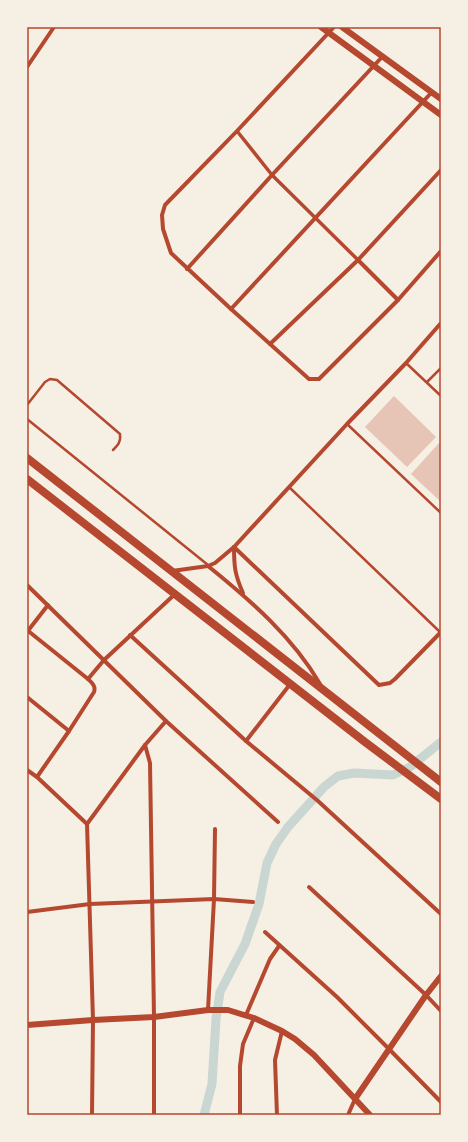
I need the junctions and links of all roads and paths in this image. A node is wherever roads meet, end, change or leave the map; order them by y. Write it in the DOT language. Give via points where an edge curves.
graph roads {
  1 [pos="54,27"];
  2 [pos="321,27"];
  3 [pos="334,27"];
  4 [pos="342,27"];
  5 [pos="329,33"];
  6 [pos="382,57"];
  7 [pos="27,67"];
  8 [pos="374,67"];
  9 [pos="432,92"];
  10 [pos="441,99"];
  11 [pos="423,102"];
  12 [pos="441,115"];
  13 [pos="237,131"];
  14 [pos="441,170"];
  15 [pos="272,175"];
  16 [pos="316,218"];
  17 [pos="441,250"];
  18 [pos="358,260"];
  19 [pos="187,268"];
  20 [pos="398,300"];
  21 [pos="231,309"];
  22 [pos="441,324"];
  23 [pos="270,344"];
  24 [pos="406,363"];
  25 [pos="441,368"];
  26 [pos="427,382"];
  27 [pos="441,396"];
  28 [pos="27,405"];
  29 [pos="27,419"];
  30 [pos="347,424"];
  31 [pos="113,450"];
  32 [pos="27,458"];
  33 [pos="27,479"];
  34 [pos="289,487"];
  35 [pos="441,513"];
  36 [pos="234,547"];
  37 [pos="208,566"];
  38 [pos="172,571"];
  39 [pos="27,585"];
  40 [pos="175,594"];
  41 [pos="243,594"];
  42 [pos="48,605"];
  43 [pos="27,631"];
  44 [pos="441,632"];
  45 [pos="130,635"];
  46 [pos="104,660"];
  47 [pos="88,679"];
  48 [pos="291,683"];
  49 [pos="322,688"];
  50 [pos="27,697"];
  51 [pos="166,721"];
  52 [pos="69,731"];
  53 [pos="246,741"];
  54 [pos="145,745"];
  55 [pos="27,770"];
  56 [pos="37,777"];
  57 [pos="441,782"];
  58 [pos="441,799"];
  59 [pos="278,822"];
  60 [pos="87,824"];
  61 [pos="215,828"];
  62 [pos="309,887"];
  63 [pos="214,899"];
  64 [pos="153,902"];
  65 [pos="253,902"];
  66 [pos="90,904"];
  67 [pos="27,912"];
  68 [pos="441,914"];
  69 [pos="265,932"];
  70 [pos="279,946"];
  71 [pos="441,976"];
  72 [pos="426,995"];
  73 [pos="211,1010"];
  74 [pos="441,1011"];
  75 [pos="246,1015"];
  76 [pos="154,1017"];
  77 [pos="254,1018"];
  78 [pos="93,1020"];
  79 [pos="27,1025"];
  80 [pos="282,1031"];
  81 [pos="389,1049"];
  82 [pos="355,1099"];
  83 [pos="441,1102"];
  84 [pos="276,1114"];
  85 [pos="92,1115"];
  86 [pos="154,1115"];
  87 [pos="240,1115"];
  88 [pos="270,1115"];
  89 [pos="348,1115"];
  90 [pos="370,1115"];
  1 -- 7 [label="street"];
  2 -- 5 [label="street"];
  3 -- 5 [label="street"];
  4 -- 6 [label="street"];
  5 -- 8 [label="street"];
  5 -- 13 [label="street"];
  6 -- 8 [label="street"];
  6 -- 9 [label="street"];
  8 -- 11 [label="street"];
  8 -- 15 [label="street"];
  9 -- 10 [label="street"];
  9 -- 11 [label="street"];
  11 -- 12 [label="street"];
  11 -- 16 [label="street"];
  13 -- 15 [label="street"];
  13 -- 19 [label="street" via="165,206 162,215 163,229 171,253"];
  14 -- 18 [label="street"];
  15 -- 16 [label="street"];
  15 -- 19 [label="street"];
  16 -- 18 [label="street"];
  16 -- 21 [label="street"];
  17 -- 20 [label="street"];
  18 -- 20 [label="street"];
  18 -- 23 [label="street"];
  19 -- 21 [label="street"];
  20 -- 23 [label="street" via="314,380 309,379"];
  21 -- 23 [label="street"];
  22 -- 24 [label="street"];
  24 -- 26 [label="lane"];
  24 -- 30 [label="street"];
  25 -- 26 [label="lane"];
  26 -- 27 [label="lane"];
  28 -- 31 [label="lane" via="45,382 50,379 57,380 120,434 119,444"];
  29 -- 37 [label="lane"];
  30 -- 34 [label="street"];
  30 -- 35 [label="lane"];
  32 -- 38 [label="highway"];
  33 -- 40 [label="highway"];
  34 -- 36 [label="street"];
  34 -- 44 [label="lane"];
  36 -- 37 [label="street" via="220,560"];
  36 -- 41 [label="street" via="235,575"];
  36 -- 44 [label="street" via="379,685 395,679"];
  37 -- 38 [label="street"];
  37 -- 41 [label="street"];
  38 -- 49 [label="highway"];
  39 -- 42 [label="street"];
  40 -- 45 [label="street"];
  40 -- 48 [label="highway"];
  41 -- 49 [label="street" via="291,643 309,665"];
  42 -- 43 [label="street"];
  42 -- 46 [label="street"];
  43 -- 47 [label="street"];
  45 -- 46 [label="street"];
  45 -- 53 [label="street"];
  46 -- 47 [label="street"];
  46 -- 51 [label="street"];
  47 -- 52 [label="street" via="95,688 94,692"];
  48 -- 53 [label="street"];
  48 -- 58 [label="highway"];
  49 -- 57 [label="highway"];
  50 -- 52 [label="street"];
  51 -- 54 [label="street"];
  51 -- 59 [label="street"];
  52 -- 56 [label="street"];
  53 -- 68 [label="street" via="318,801"];
  54 -- 60 [label="street"];
  54 -- 64 [label="street" via="150,763"];
  55 -- 56 [label="street"];
  56 -- 60 [label="street"];
  60 -- 66 [label="street"];
  61 -- 63 [label="street"];
  62 -- 72 [label="street"];
  63 -- 64 [label="street"];
  63 -- 65 [label="street"];
  63 -- 73 [label="street"];
  64 -- 66 [label="street"];
  64 -- 76 [label="street"];
  66 -- 67 [label="street"];
  66 -- 78 [label="street"];
  69 -- 70 [label="street"];
  70 -- 75 [label="street" via="270,959"];
  70 -- 81 [label="street" via="337,997"];
  71 -- 72 [label="street"];
  72 -- 74 [label="street"];
  72 -- 81 [label="street"];
  73 -- 75 [label="street" via="228,1010"];
  73 -- 76 [label="street"];
  75 -- 77 [label="street"];
  76 -- 78 [label="street"];
  76 -- 86 [label="street"];
  77 -- 80 [label="street"];
  77 -- 87 [label="street" via="243,1044 240,1066"];
  78 -- 79 [label="street"];
  78 -- 85 [label="street"];
  80 -- 82 [label="street" via="305,1046"];
  80 -- 84 [label="street" via="275,1060"];
  81 -- 82 [label="street"];
  81 -- 83 [label="street"];
  82 -- 89 [label="street"];
  82 -- 90 [label="street"];
  84 -- 88 [label="street"];
}
